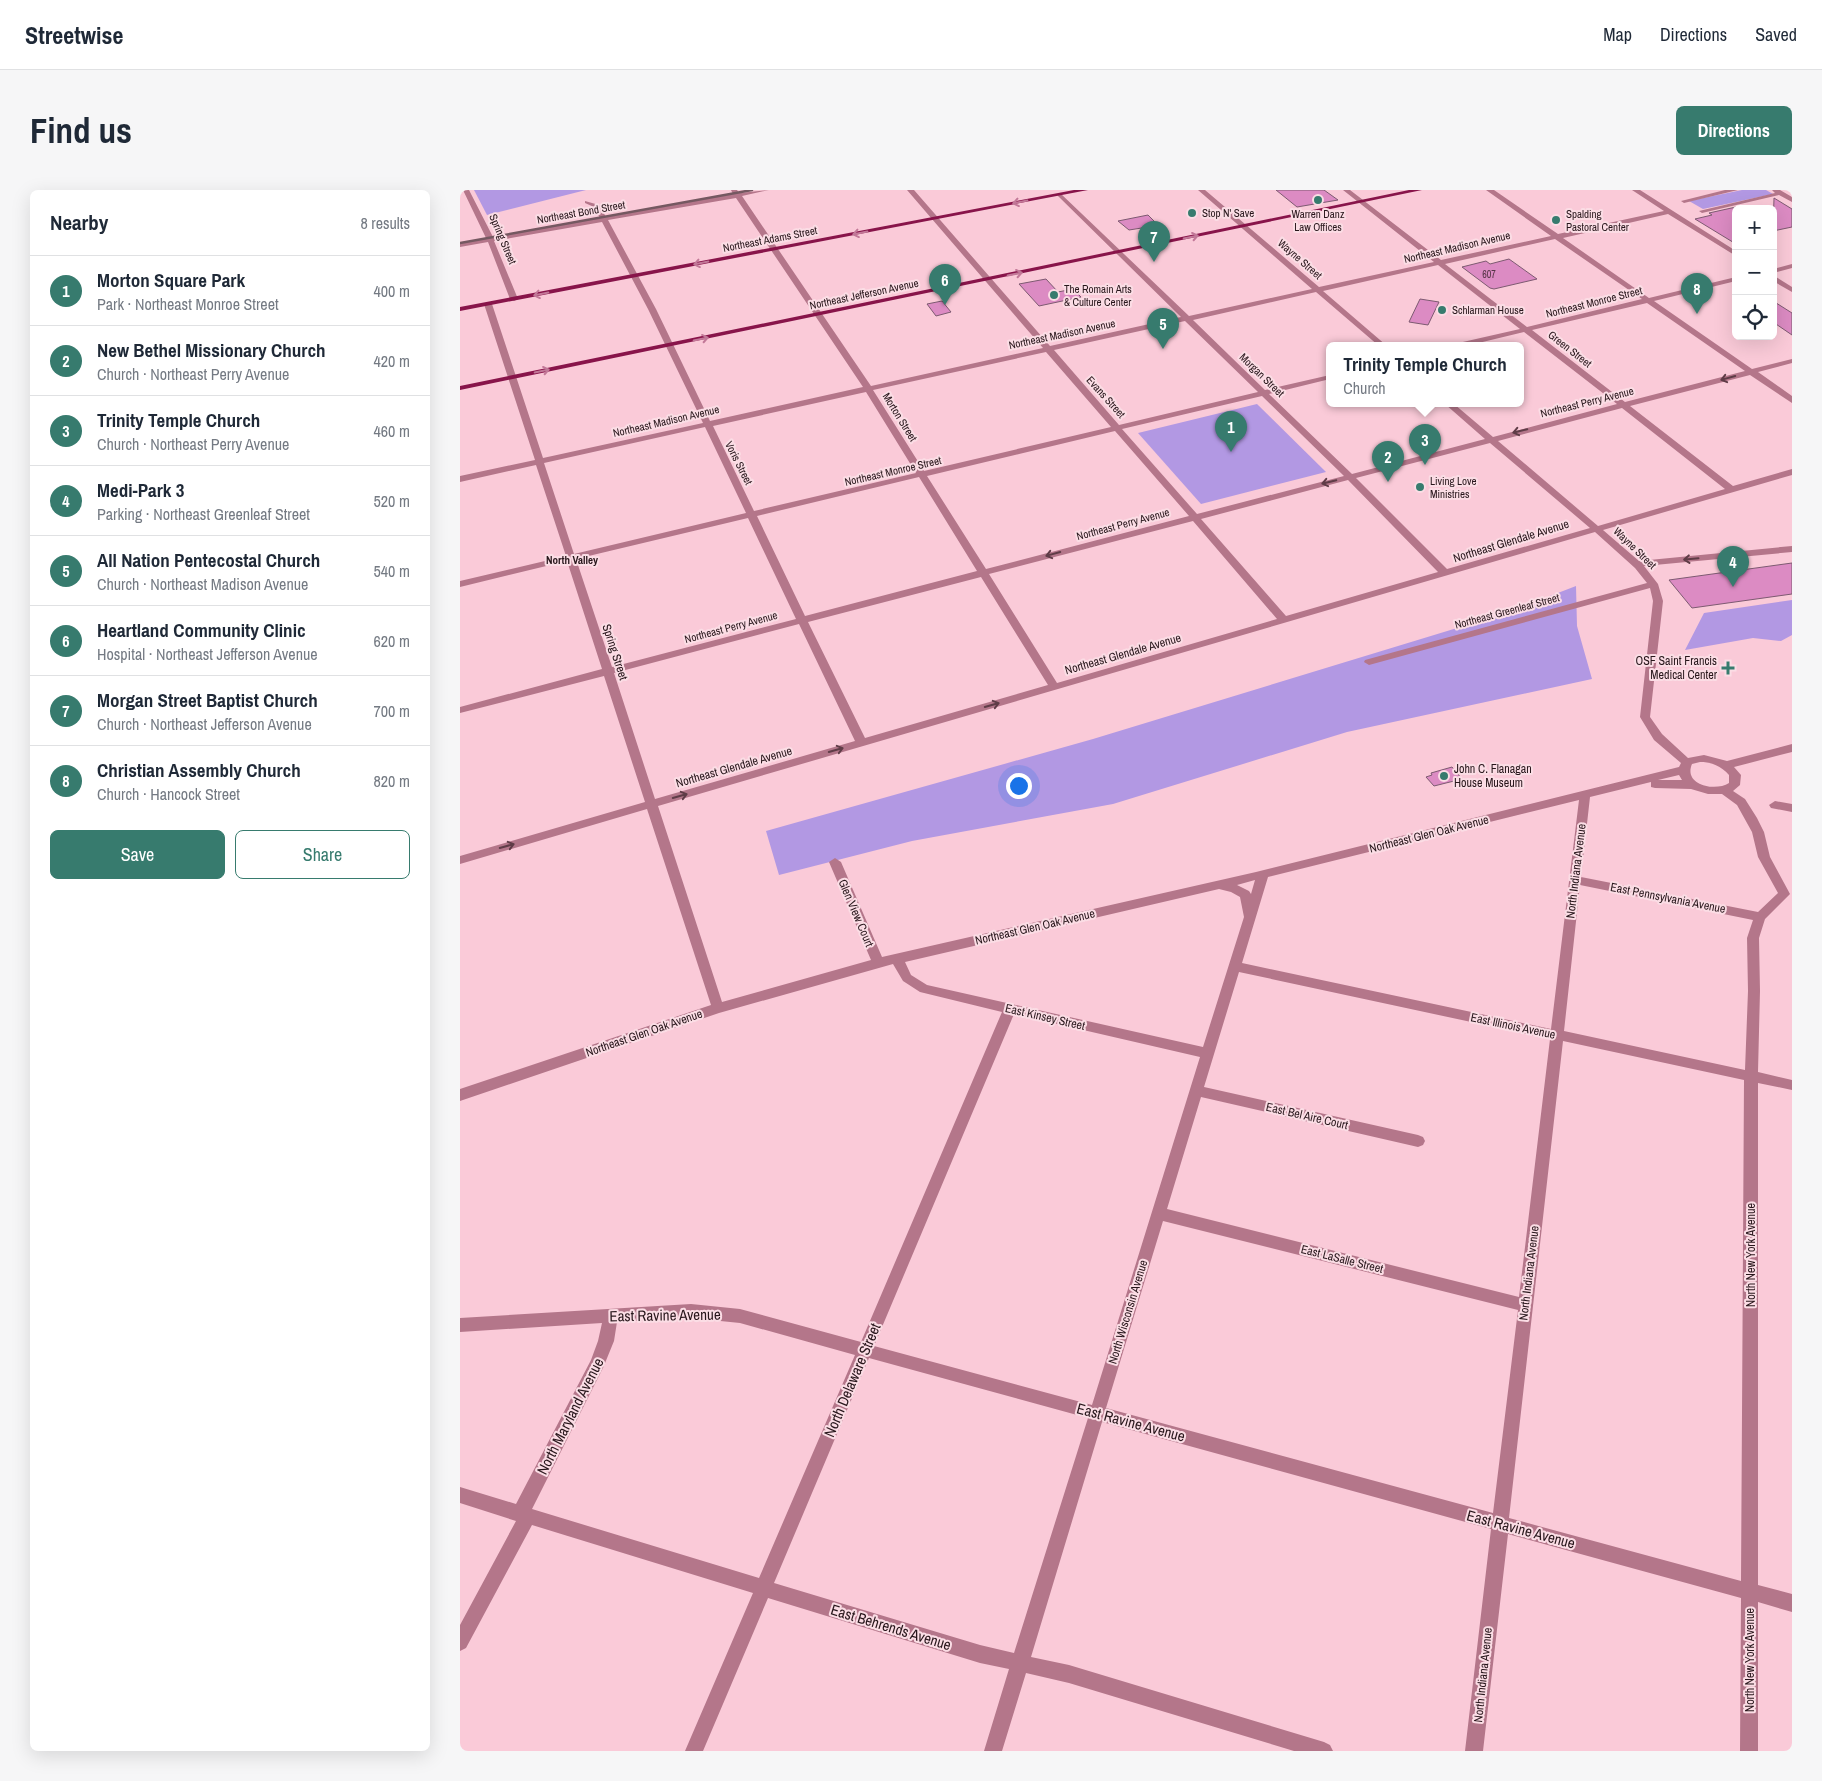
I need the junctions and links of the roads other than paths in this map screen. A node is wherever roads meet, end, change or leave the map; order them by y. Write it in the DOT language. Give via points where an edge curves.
graph roads {
  1 [pos="466,190"];
  2 [pos="766,190"];
  3 [pos="910,190"];
  4 [pos="1085,190"];
  5 [pos="1201,190"];
  6 [pos="1346,190"];
  7 [pos="1419,190"];
  8 [pos="1489,190"];
  9 [pos="1635,190"];
  10 [pos="1735,190"];
  11 [pos="1776,192"];
  12 [pos="736,193"];
  13 [pos="1060,195"];
  14 [pos="1792,200"];
  15 [pos="587,202"];
  16 [pos="1362,202"];
  17 [pos="1669,212"];
  18 [pos="934,219"];
  19 [pos="604,220"];
  20 [pos="1243,226"];
  21 [pos="1556,236"];
  22 [pos="490,239"];
  23 [pos="460,245"];
  24 [pos="774,249"];
  25 [pos="1732,251"];
  26 [pos="1118,252"];
  27 [pos="1440,262"];
  28 [pos="1792,266"];
  29 [pos="1777,270"];
  30 [pos="635,276"];
  31 [pos="988,280"];
  32 [pos="1732,280"];
  33 [pos="1777,280"];
  34 [pos="1316,289"];
  35 [pos="1792,290"];
  36 [pos="514,299"];
  37 [pos="1648,300"];
  38 [pos="488,304"];
  39 [pos="460,309"];
  40 [pos="818,315"];
  41 [pos="1186,318"];
  42 [pos="1527,330"];
  43 [pos="1378,342"];
  44 [pos="1474,342"];
  45 [pos="669,345"];
  46 [pos="1047,348"];
  47 [pos="1792,361"];
  48 [pos="1751,372"];
  49 [pos="512,378"];
  50 [pos="1326,378"];
  51 [pos="460,388"];
  52 [pos="868,388"];
  53 [pos="1265,394"];
  54 [pos="1792,400"];
  55 [pos="1624,405"];
  56 [pos="1453,407"];
  57 [pos="707,424"];
  58 [pos="1119,429"];
  59 [pos="1490,439"];
  60 [pos="539,462"];
  61 [pos="1792,472"];
  62 [pos="923,475"];
  63 [pos="1349,476"];
  64 [pos="460,479"];
  65 [pos="1731,489"];
  66 [pos="752,515"];
  67 [pos="1194,517"];
  68 [pos="1596,529"];
  69 [pos="1792,549"];
  70 [pos="570,558"];
  71 [pos="1637,564"];
  72 [pos="982,573"];
  73 [pos="1446,574"];
  74 [pos="460,584"];
  75 [pos="1653,584"];
  76 [pos="801,620"];
  77 [pos="1284,620"];
  78 [pos="1368,662"];
  79 [pos="608,671"];
  80 [pos="1054,687"];
  81 [pos="460,710"];
  82 [pos="861,742"];
  83 [pos="1792,748"];
  84 [pos="1685,766"];
  85 [pos="1727,766"];
  86 [pos="1694,785"];
  87 [pos="1617,788"];
  88 [pos="1725,791"];
  89 [pos="1585,795"];
  90 [pos="651,804"];
  91 [pos="1775,805"];
  92 [pos="1792,808"];
  93 [pos="460,860"];
  94 [pos="835,862"];
  95 [pos="1263,874"];
  96 [pos="1576,880"];
  97 [pos="1203,888"];
  98 [pos="1788,896"];
  99 [pos="1760,916"];
  100 [pos="1245,933"];
  101 [pos="897,959"];
  102 [pos="878,963"];
  103 [pos="1234,966"];
  104 [pos="718,1008"];
  105 [pos="1010,1009"];
  106 [pos="1557,1036"];
  107 [pos="1207,1053"];
  108 [pos="1751,1077"];
  109 [pos="1792,1085"];
  110 [pos="1195,1090"];
  111 [pos="460,1095"];
  112 [pos="1418,1141"];
  113 [pos="1158,1213"];
  114 [pos="1525,1305"];
  115 [pos="611,1315"];
  116 [pos="460,1325"];
  117 [pos="865,1349"];
  118 [pos="1097,1413"];
  119 [pos="460,1495"];
  120 [pos="524,1515"];
  121 [pos="1500,1523"];
  122 [pos="763,1588"];
  123 [pos="1750,1592"];
  124 [pos="1792,1603"];
  125 [pos="460,1642"];
  126 [pos="1020,1664"];
  127 [pos="694,1751"];
  128 [pos="992,1751"];
  129 [pos="1324,1751"];
  130 [pos="1474,1751"];
  131 [pos="1749,1751"];
  1 -- 22 [label="street, Spring Street"];
  2 -- 12 [label="street, Northeast Bond Street"];
  3 -- 18 [label="street, Evans Street"];
  4 -- 13 [label="main road, Northeast Adams Street"];
  5 -- 20 [label="street, Wayne Street"];
  6 -- 16 [label="street, Green Street"];
  7 -- 16 [label="main road, Northeast Jefferson Avenue"];
  8 -- 21 [label="street"];
  9 -- 17 [label="street"];
  10 -- 11 [label="street" via="1680,199 1704,213"];
  11 -- 14 [label="street"];
  12 -- 19 [label="street, Northeast Bond Street"];
  12 -- 24 [label="street, Morton Street"];
  13 -- 18 [label="main road, Northeast Adams Street, one-way"];
  13 -- 26 [label="street, Morgan Street"];
  15 -- 19 [label="street, Voris Street" via="597,206"];
  16 -- 20 [label="main road, Northeast Jefferson Avenue"];
  16 -- 27 [label="street, Green Street"];
  17 -- 21 [label="street, Northeast Madison Avenue"];
  17 -- 25 [label="street"];
  18 -- 24 [label="main road, Northeast Adams Street, one-way"];
  18 -- 31 [label="street, Evans Street"];
  19 -- 22 [label="street, Northeast Bond Street"];
  19 -- 30 [label="street, Voris Street"];
  26 -- 20 [label="main road, Northeast Jefferson Avenue, one-way"];
  20 -- 34 [label="street, Wayne Street"];
  21 -- 27 [label="street, Northeast Madison Avenue"];
  21 -- 37 [label="street"];
  22 -- 23 [label="street, Northeast Bond Street"];
  22 -- 36 [label="street, Spring Street"];
  24 -- 30 [label="main road, Northeast Adams Street, one-way"];
  24 -- 40 [label="street, Morton Street"];
  31 -- 26 [label="main road, Northeast Jefferson Avenue, one-way"];
  26 -- 41 [label="street, Morgan Street"];
  27 -- 34 [label="street, Northeast Madison Avenue"];
  27 -- 42 [label="street, Green Street"];
  28 -- 29 [label="street"];
  30 -- 36 [label="main road, Northeast Adams Street, one-way"];
  30 -- 45 [label="street, Voris Street"];
  31 -- 40 [label="main road, Northeast Jefferson Avenue"];
  31 -- 46 [label="street, Evans Street"];
  32 -- 37 [label="street, Northeast Monroe Street"];
  33 -- 35 [label="street"];
  34 -- 41 [label="street, Northeast Madison Avenue"];
  34 -- 43 [label="street, Wayne Street"];
  36 -- 38 [label="main road, Northeast Adams Street"];
  37 -- 42 [label="street, Northeast Monroe Street"];
  37 -- 48 [label="street"];
  38 -- 39 [label="main road, Northeast Adams Street"];
  38 -- 49 [label="street, Spring Street"];
  45 -- 40 [label="main road, Northeast Jefferson Avenue, one-way"];
  40 -- 52 [label="street, Morton Street"];
  41 -- 46 [label="street, Northeast Madison Avenue"];
  41 -- 53 [label="street, Morgan Street"];
  42 -- 44 [label="street, Northeast Monroe Street"];
  42 -- 55 [label="street, Green Street"];
  49 -- 45 [label="main road, Northeast Jefferson Avenue, one-way"];
  45 -- 57 [label="street, Voris Street"];
  46 -- 52 [label="street, Northeast Madison Avenue"];
  46 -- 58 [label="street, Evans Street"];
  47 -- 48 [label="street, Northeast Perry Avenue"];
  48 -- 54 [label="street"];
  48 -- 55 [label="street, Northeast Perry Avenue, one-way"];
  49 -- 51 [label="main road, Northeast Jefferson Avenue"];
  49 -- 60 [label="street, Spring Street"];
  50 -- 53 [label="street, Northeast Monroe Street"];
  52 -- 57 [label="street, Northeast Madison Avenue"];
  52 -- 62 [label="street, Morton Street"];
  53 -- 58 [label="street, Northeast Monroe Street"];
  53 -- 63 [label="street, Morgan Street"];
  55 -- 59 [label="street, Northeast Perry Avenue, one-way"];
  55 -- 65 [label="street, Green Street"];
  56 -- 59 [label="street, Wayne Street"];
  57 -- 60 [label="street, Northeast Madison Avenue"];
  57 -- 66 [label="street, Voris Street"];
  58 -- 62 [label="street, Northeast Monroe Street"];
  58 -- 67 [label="street, Evans Street"];
  59 -- 63 [label="street, Northeast Perry Avenue"];
  59 -- 68 [label="street, Wayne Street"];
  60 -- 64 [label="street, Northeast Madison Avenue"];
  60 -- 70 [label="street, Spring Street"];
  61 -- 65 [label="street, Northeast Glendale Avenue"];
  62 -- 66 [label="street, Northeast Monroe Street"];
  62 -- 72 [label="street, Morton Street"];
  63 -- 67 [label="street, Northeast Perry Avenue, one-way"];
  63 -- 73 [label="street, Morgan Street"];
  65 -- 68 [label="street, Northeast Glendale Avenue"];
  66 -- 70 [label="street, Northeast Monroe Street"];
  66 -- 76 [label="street, Voris Street"];
  67 -- 72 [label="street, Northeast Perry Avenue, one-way"];
  67 -- 77 [label="street, Evans Street"];
  68 -- 71 [label="street, Wayne Street"];
  68 -- 73 [label="street, Northeast Glendale Avenue"];
  69 -- 71 [label="street, one-way"];
  70 -- 74 [label="street, Northeast Monroe Street"];
  70 -- 79 [label="street, Spring Street"];
  71 -- 75 [label="street, Wayne Street"];
  72 -- 76 [label="street, Northeast Perry Avenue"];
  72 -- 80 [label="street, Morton Street"];
  73 -- 77 [label="street, Northeast Glendale Avenue"];
  75 -- 78 [label="street, Northeast Greenleaf Street"];
  75 -- 84 [label="street, Wayne Street" via="1658,600 1645,717 1658,737"];
  76 -- 79 [label="street, Northeast Perry Avenue"];
  76 -- 82 [label="street, Voris Street"];
  77 -- 80 [label="street, Northeast Glendale Avenue"];
  79 -- 81 [label="street, Northeast Perry Avenue"];
  79 -- 90 [label="street, Spring Street"];
  82 -- 80 [label="street, Northeast Glendale Avenue, one-way"];
  90 -- 82 [label="street, Northeast Glendale Avenue, one-way"];
  83 -- 85 [label="street"];
  84 -- 85 [label="street" via="1692,760 1706,758"];
  84 -- 86 [label="street" via="1684,776"];
  84 -- 87 [label="street, Northeast Glen Oak Avenue"];
  85 -- 88 [label="street" via="1736,780"];
  86 -- 87 [label="street, Northeast Glen Oak Avenue" via="1668,783"];
  86 -- 88 [label="street" via="1709,791"];
  87 -- 89 [label="street, Northeast Glen Oak Avenue"];
  88 -- 98 [label="street" via="1741,802 1751,818 1764,857"];
  89 -- 95 [label="street, Northeast Glen Oak Avenue"];
  89 -- 96 [label="street, North Indiana Avenue"];
  93 -- 90 [label="street, Northeast Glendale Avenue, one-way"];
  90 -- 104 [label="street, Spring Street"];
  91 -- 92 [label="street"];
  94 -- 102 [label="street, Glen View Court"];
  95 -- 97 [label="street, Northeast Glen Oak Avenue"];
  95 -- 100 [label="street, North Wisconsin Avenue"];
  96 -- 99 [label="street, East Pennsylvania Avenue"];
  96 -- 106 [label="street, North Indiana Avenue"];
  97 -- 100 [label="street" via="1226,886 1245,894 1248,907"];
  97 -- 101 [label="street, Northeast Glen Oak Avenue"];
  98 -- 99 [label="street"];
  99 -- 108 [label="street, North New York Avenue" via="1753,938"];
  100 -- 103 [label="street, North Wisconsin Avenue"];
  101 -- 102 [label="street, Northeast Glen Oak Avenue"];
  101 -- 105 [label="street, East Kinsey Street" via="907,978 920,988"];
  102 -- 104 [label="street, Northeast Glen Oak Avenue"];
  103 -- 106 [label="street, East Illinois Avenue"];
  103 -- 107 [label="street, North Wisconsin Avenue"];
  104 -- 111 [label="street, Northeast Glen Oak Avenue"];
  105 -- 107 [label="street, East Kinsey Street"];
  105 -- 117 [label="street, North Delaware Street"];
  106 -- 108 [label="street, East Illinois Avenue"];
  106 -- 114 [label="street, North Indiana Avenue"];
  107 -- 110 [label="street, North Wisconsin Avenue"];
  108 -- 109 [label="street, East Illinois Avenue"];
  108 -- 123 [label="street, North New York Avenue"];
  110 -- 112 [label="street, East Bel Aire Court"];
  110 -- 113 [label="street, North Wisconsin Avenue"];
  113 -- 114 [label="street, East LaSalle Street"];
  113 -- 118 [label="street, North Wisconsin Avenue"];
  114 -- 121 [label="street, North Indiana Avenue"];
  115 -- 116 [label="street, East Ravine Avenue"];
  115 -- 117 [label="street, East Ravine Avenue" via="691,1311 723,1313"];
  115 -- 120 [label="street, North Maryland Avenue" via="598,1363"];
  117 -- 118 [label="street, East Ravine Avenue"];
  117 -- 122 [label="street, North Delaware Street"];
  118 -- 121 [label="street, East Ravine Avenue"];
  118 -- 126 [label="street, North Wisconsin Avenue"];
  119 -- 120 [label="street, East Behrends Avenue"];
  120 -- 122 [label="street, East Behrends Avenue"];
  120 -- 125 [label="street, North Maryland Avenue"];
  121 -- 123 [label="street, East Ravine Avenue"];
  121 -- 130 [label="street, North Indiana Avenue"];
  122 -- 126 [label="street, East Behrends Avenue"];
  122 -- 127 [label="street, North Delaware Street"];
  123 -- 124 [label="street, East Ravine Avenue"];
  123 -- 131 [label="street, North New York Avenue"];
  126 -- 128 [label="street, North Wisconsin Avenue"];
  126 -- 129 [label="street, East Behrends Avenue" via="1069,1674"];
}
